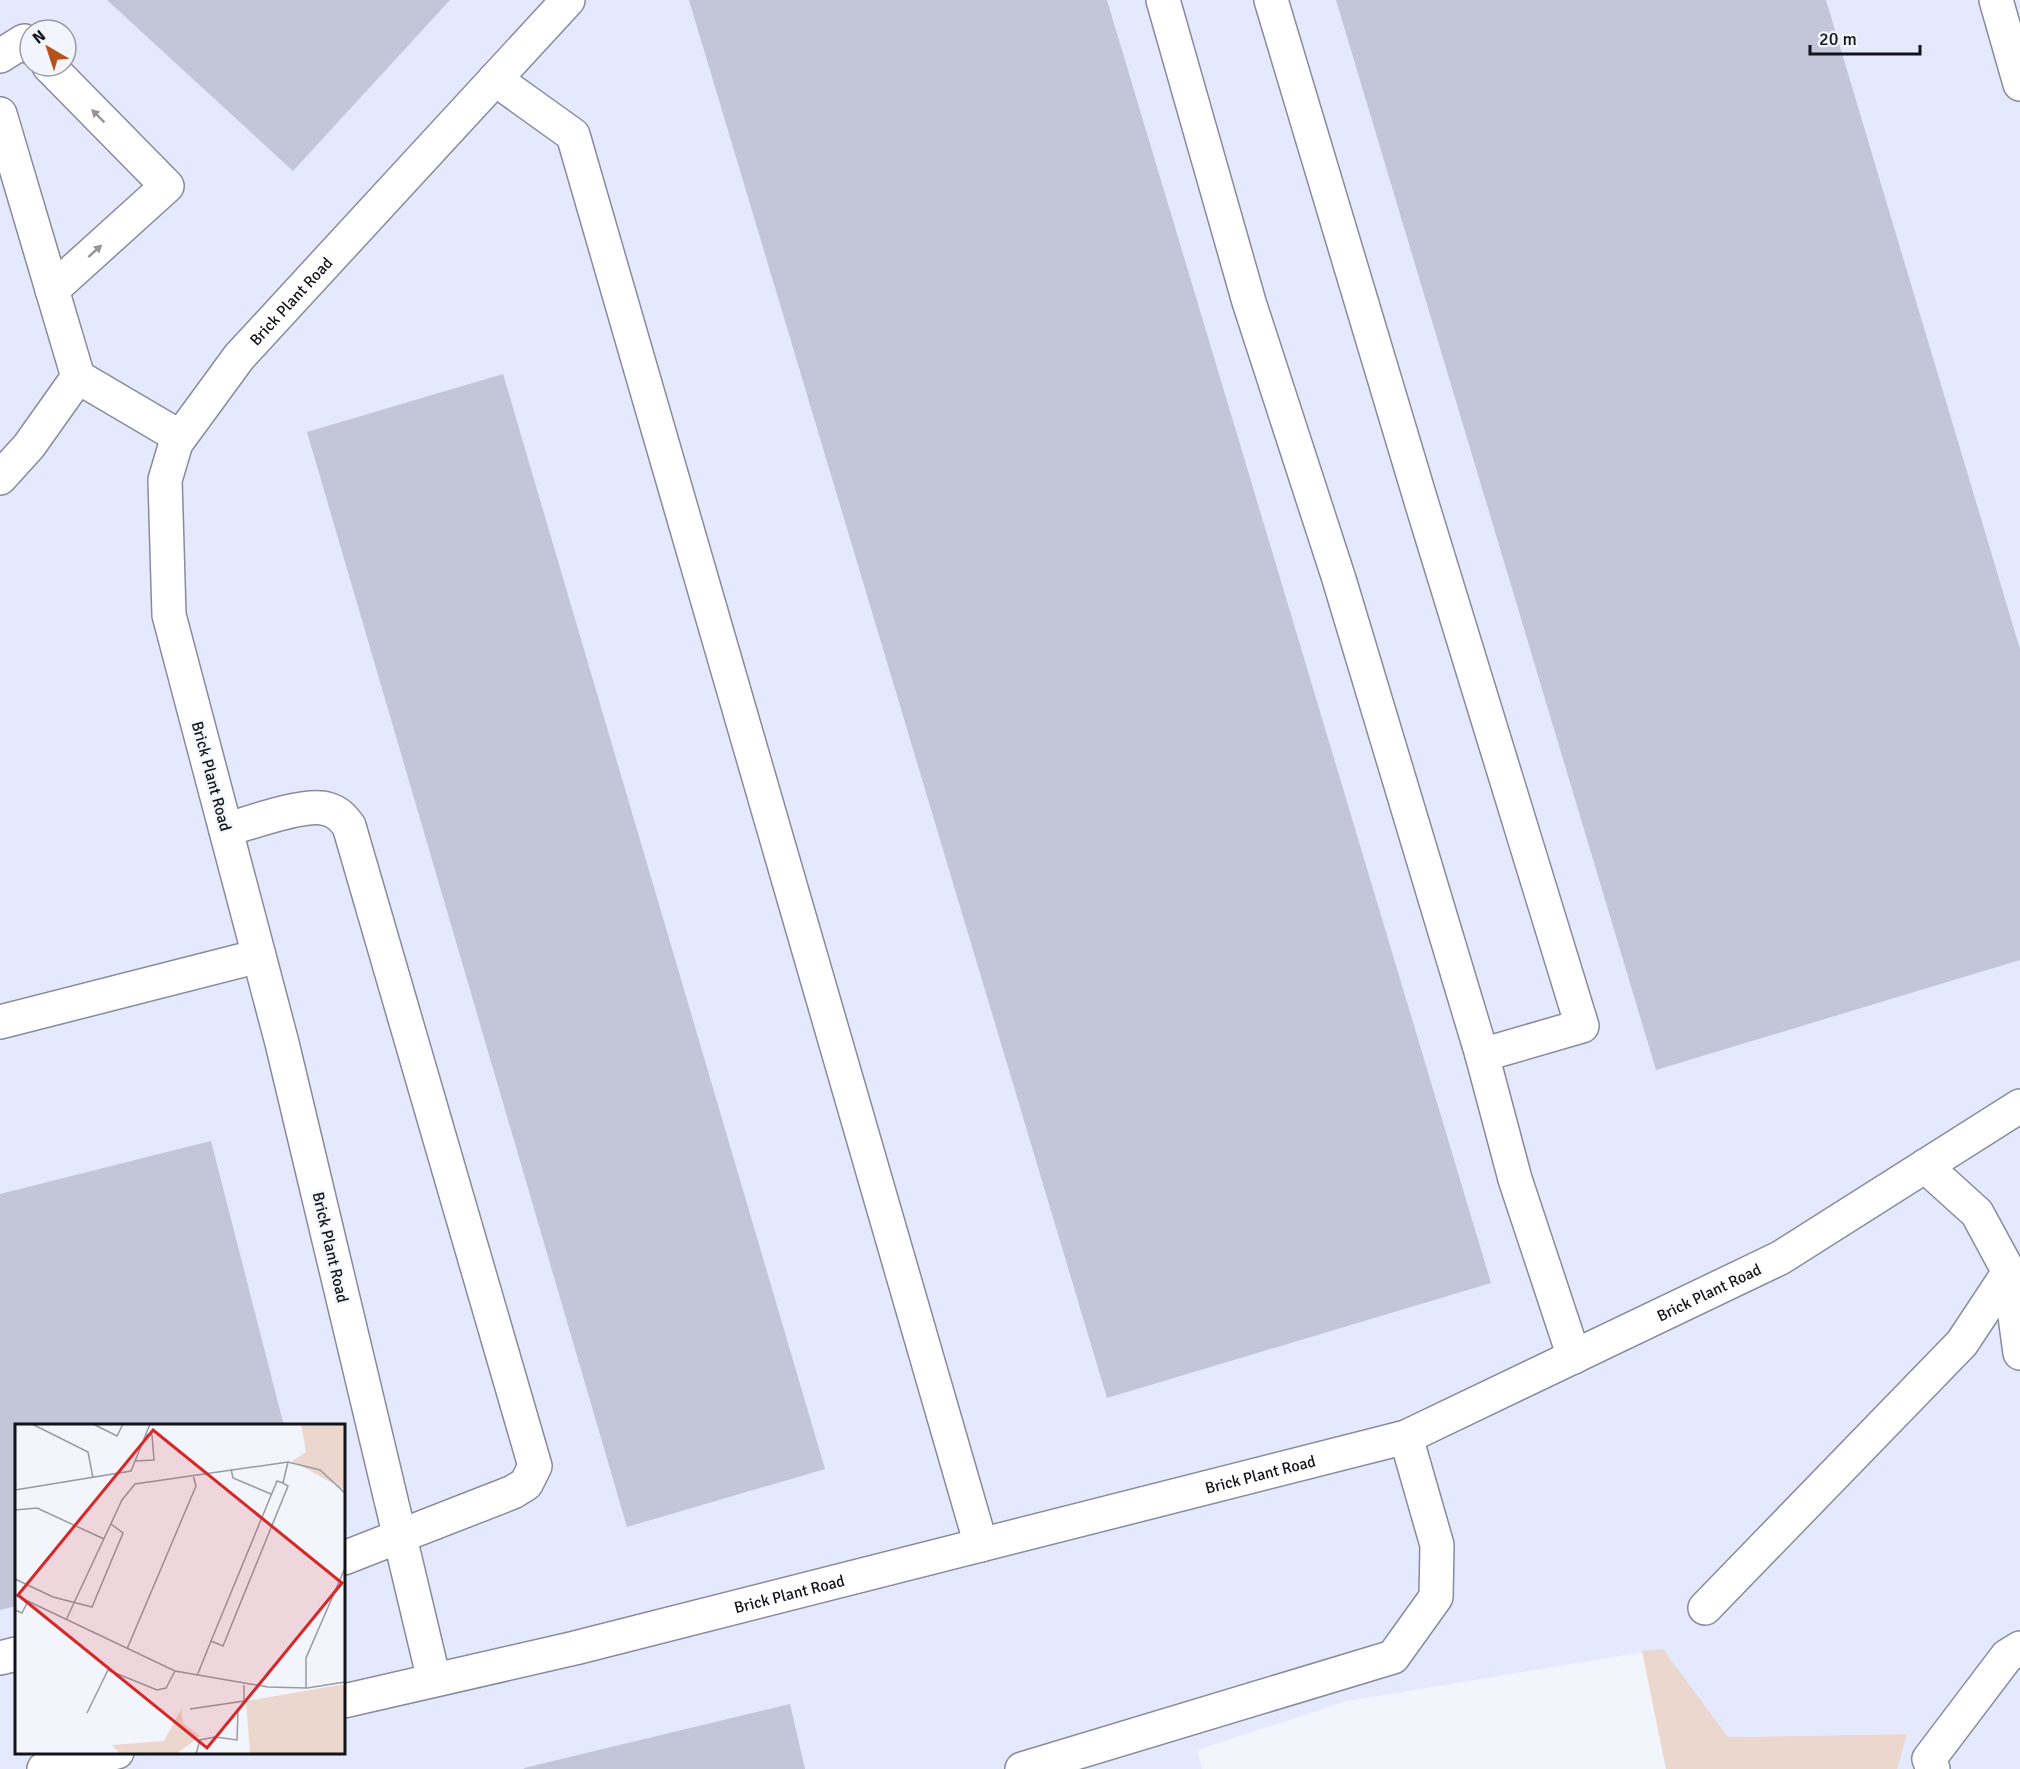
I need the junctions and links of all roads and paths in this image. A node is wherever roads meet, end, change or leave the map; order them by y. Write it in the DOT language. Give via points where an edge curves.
graph roads {
  1 [pos="568,0"];
  2 [pos="1163,0"];
  3 [pos="1272,0"];
  4 [pos="1996,0"];
  5 [pos="18,45"];
  6 [pos="0,56"];
  7 [pos="60,78"];
  8 [pos="495,79"];
  9 [pos="2020,84"];
  10 [pos="0,114"];
  11 [pos="52,290"];
  12 [pos="78,376"];
  13 [pos="180,438"];
  14 [pos="0,478"];
  15 [pos="226,830"];
  16 [pos="259,956"];
  17 [pos="0,1022"];
  18 [pos="1482,1055"];
  19 [pos="2020,1106"];
  20 [pos="1925,1166"];
  21 [pos="2010,1272"];
  22 [pos="2020,1353"];
  23 [pos="1574,1357"];
  24 [pos="1406,1437"];
  25 [pos="400,1535"];
  26 [pos="981,1545"];
  27 [pos="345,1558"];
  28 [pos="1705,1608"];
  29 [pos="2020,1648"];
  30 [pos="15,1654"];
  31 [pos="0,1658"];
  32 [pos="434,1680"];
  33 [pos="345,1701"];
  34 [pos="104,1760"];
  35 [pos="44,1769"];
  36 [pos="1022,1769"];
  37 [pos="1933,1769"];
  1 -- 8 [label="street, Brick Plant Road"];
  2 -- 18 [label="street" via="1249,302 1339,579"];
  3 -- 18 [label="street" via="1582,1026"];
  4 -- 9 [label="street"];
  5 -- 6 [label="street"];
  11 -- 7 [label="street, one-way" via="167,186"];
  8 -- 13 [label="street, Brick Plant Road" via="239,357"];
  8 -- 26 [label="street" via="573,135"];
  10 -- 11 [label="street"];
  11 -- 12 [label="street"];
  12 -- 13 [label="street"];
  12 -- 14 [label="street" via="29,446"];
  13 -- 15 [label="street, Brick Plant Road" via="165,480 169,615"];
  15 -- 16 [label="street, Brick Plant Road"];
  15 -- 25 [label="street" via="305,808 326,808 340,815 349,826 535,1466 526,1484 513,1492"];
  16 -- 17 [label="street"];
  16 -- 25 [label="street, Brick Plant Road"];
  18 -- 23 [label="street" via="1515,1179"];
  19 -- 20 [label="street, Brick Plant Road"];
  20 -- 21 [label="street" via="1977,1213"];
  20 -- 23 [label="street, Brick Plant Road" via="1780,1258"];
  21 -- 22 [label="street"];
  21 -- 28 [label="street" via="1962,1343"];
  23 -- 24 [label="street, Brick Plant Road"];
  24 -- 26 [label="street, Brick Plant Road"];
  24 -- 36 [label="street" via="1437,1545 1436,1597 1393,1657"];
  25 -- 27 [label="street"];
  25 -- 32 [label="street, Brick Plant Road"];
  26 -- 32 [label="street, Brick Plant Road"];
  29 -- 37 [label="street" via="2007,1656 1929,1759"];
  30 -- 31 [label="street"];
  32 -- 33 [label="street, Brick Plant Road"];
  34 -- 35 [label="street"];
}
